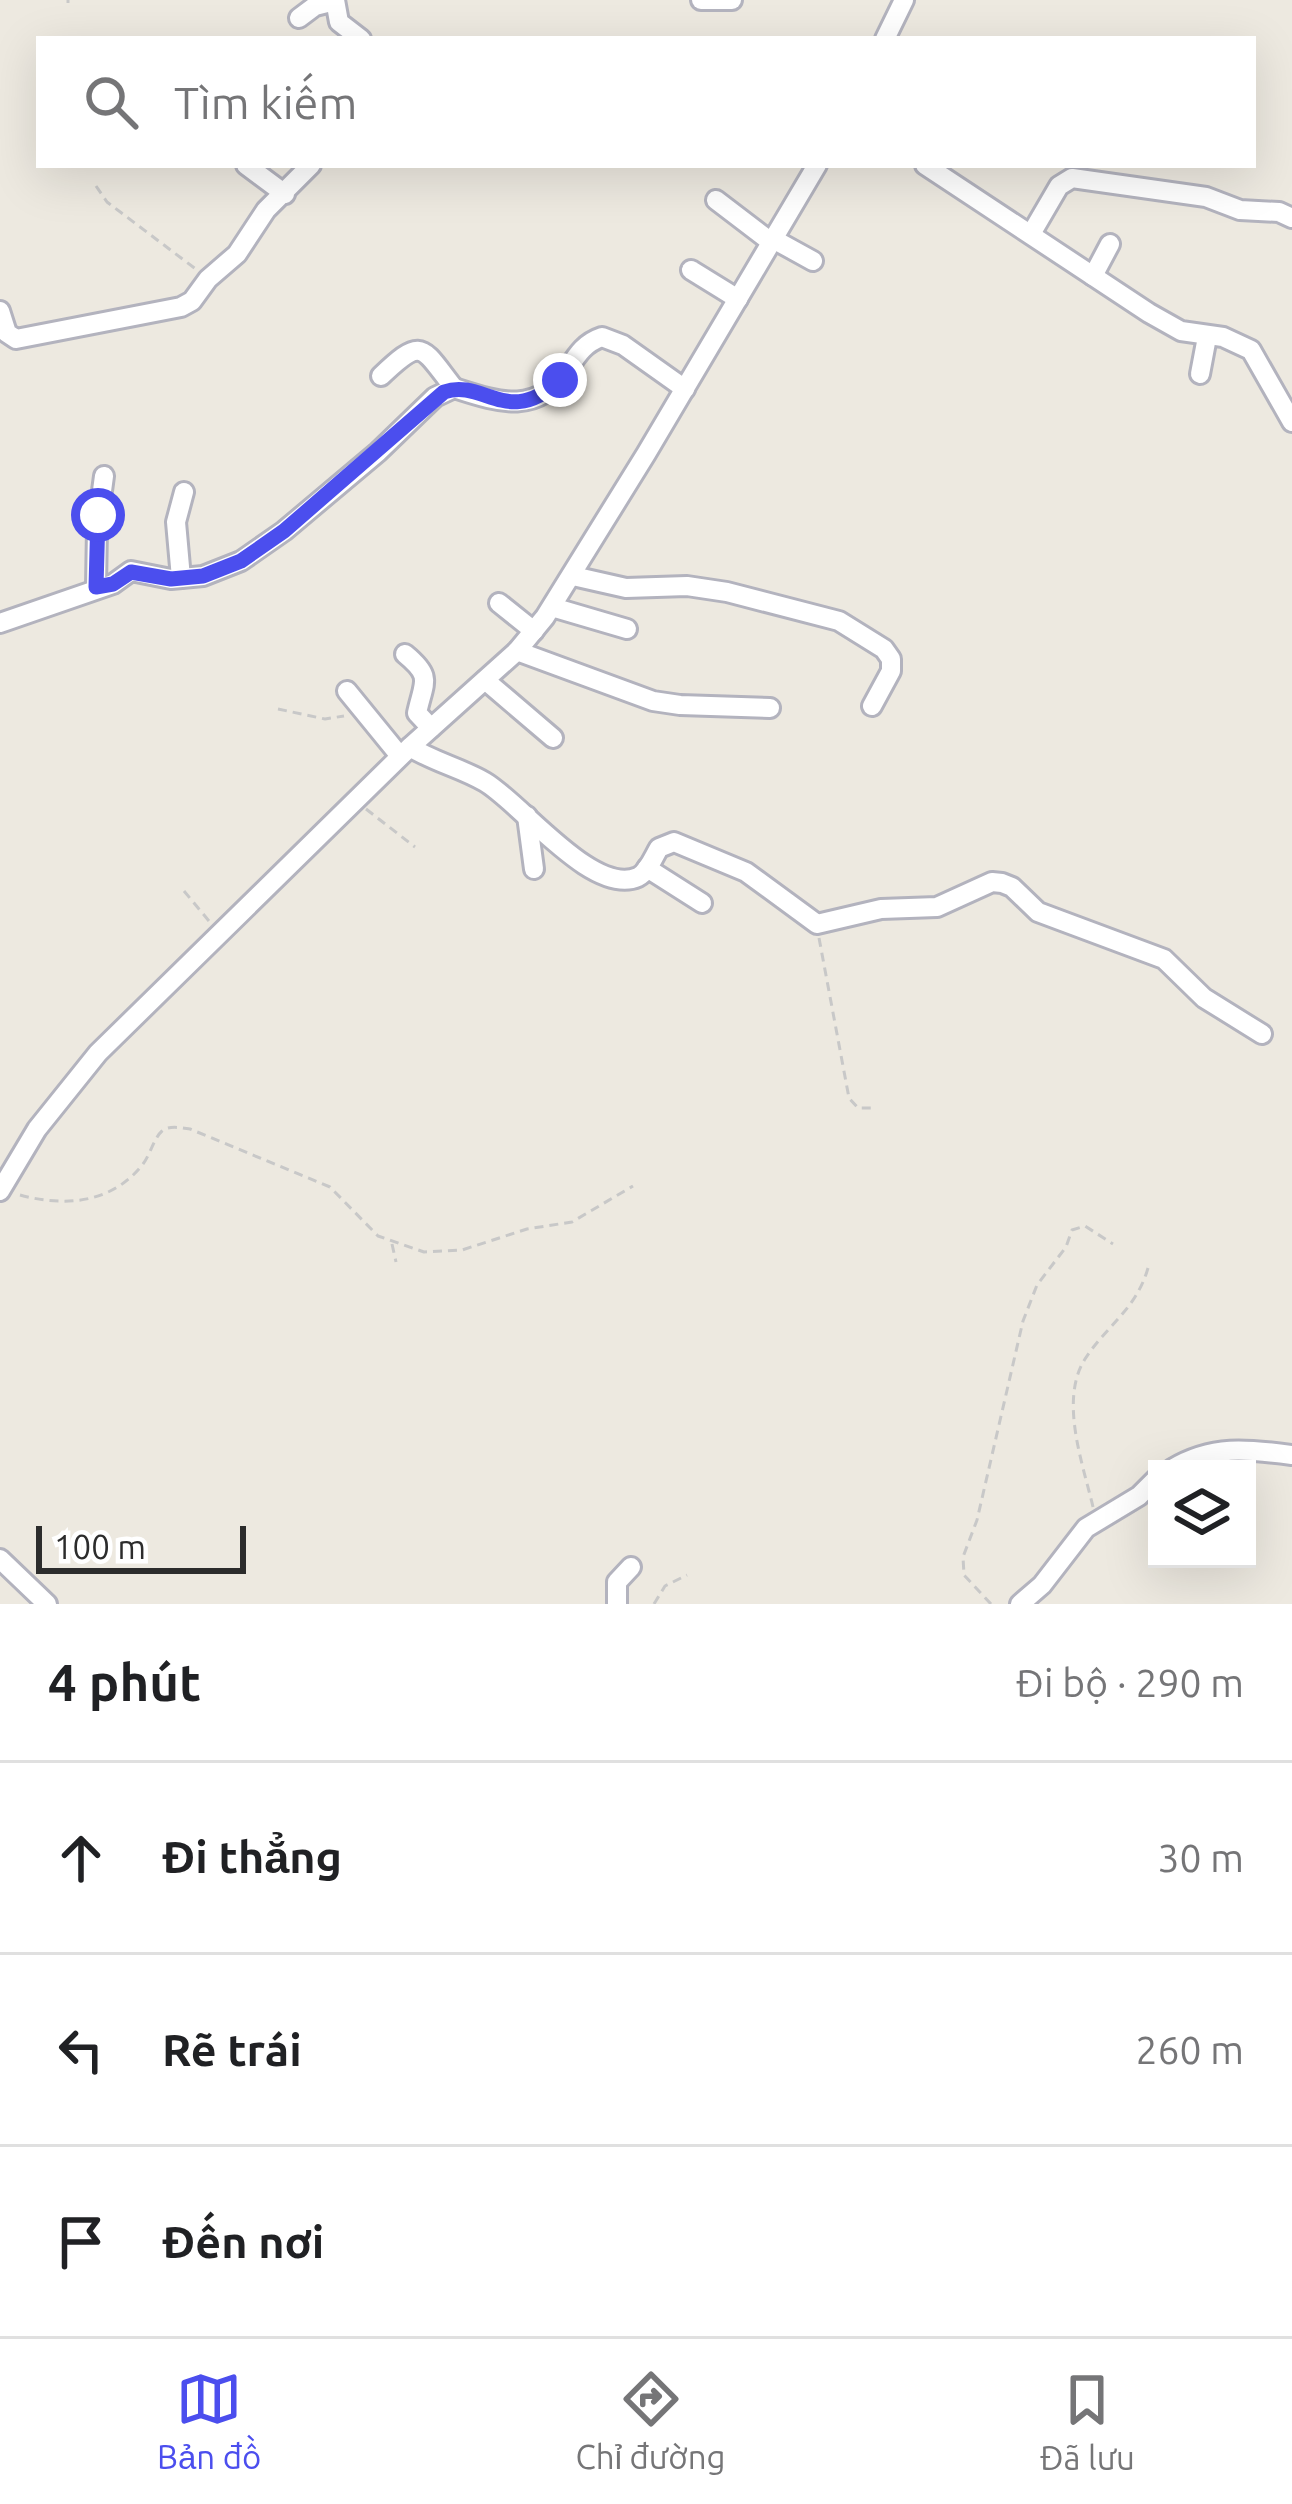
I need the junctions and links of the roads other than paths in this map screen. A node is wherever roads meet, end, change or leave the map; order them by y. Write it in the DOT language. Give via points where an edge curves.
graph roads {
  1 [pos="335,0"];
  2 [pos="701,0"];
  3 [pos="732,0"];
  4 [pos="904,0"];
  5 [pos="298,18"];
  6 [pos="357,36"];
  7 [pos="886,36"];
  8 [pos="250,168"];
  9 [pos="308,168"];
  10 [pos="815,168"];
  11 [pos="930,168"];
  12 [pos="285,194"];
  13 [pos="716,200"];
  14 [pos="1292,218"];
  15 [pos="1031,234"];
  16 [pos="772,240"];
  17 [pos="1110,244"];
  18 [pos="813,261"];
  19 [pos="691,270"];
  20 [pos="1093,276"];
  21 [pos="738,299"];
  22 [pos="0,311"];
  23 [pos="1208,337"];
  24 [pos="1200,374"];
  25 [pos="380,376"];
  26 [pos="454,388"];
  27 [pos="685,389"];
  28 [pos="1292,422"];
  29 [pos="104,476"];
  30 [pos="184,492"];
  31 [pos="573,576"];
  32 [pos="181,578"];
  33 [pos="96,587"];
  34 [pos="499,603"];
  35 [pos="552,607"];
  36 [pos="0,623"];
  37 [pos="628,629"];
  38 [pos="534,631"];
  39 [pos="518,651"];
  40 [pos="406,654"];
  41 [pos="485,680"];
  42 [pos="347,691"];
  43 [pos="872,706"];
  44 [pos="770,708"];
  45 [pos="431,728"];
  46 [pos="553,738"];
  47 [pos="405,752"];
  48 [pos="527,816"];
  49 [pos="647,868"];
  50 [pos="534,869"];
  51 [pos="702,903"];
  52 [pos="1262,1034"];
  53 [pos="0,1146"];
  54 [pos="19,1159"];
  55 [pos="1,1187"];
  56 [pos="1288,1449"];
  57 [pos="1201,1460"];
  58 [pos="1148,1487"];
  59 [pos="0,1559"];
  60 [pos="631,1567"];
  61 [pos="47,1604"];
  62 [pos="617,1604"];
  63 [pos="1020,1604"];
  1 -- 5 [label="street"];
  1 -- 6 [label="street" via="339,22"];
  2 -- 3 [label="street"];
  4 -- 7 [label="street"];
  8 -- 12 [label="street"];
  9 -- 12 [label="street"];
  10 -- 16 [label="street"];
  11 -- 15 [label="street"];
  12 -- 22 [label="street" via="181,307 16,339"];
  13 -- 16 [label="street"];
  14 -- 15 [label="street" via="1072,178"];
  15 -- 20 [label="street"];
  16 -- 18 [label="street"];
  16 -- 21 [label="street"];
  17 -- 20 [label="street"];
  19 -- 21 [label="street"];
  20 -- 23 [label="street" via="1181,331"];
  21 -- 27 [label="street"];
  23 -- 24 [label="street"];
  23 -- 28 [label="street" via="1250,350"];
  25 -- 26 [label="street" via="417,350"];
  26 -- 27 [label="street" via="527,400 550,390 582,349 602,338"];
  26 -- 32 [label="street" via="271,541 218,572"];
  27 -- 31 [label="street"];
  29 -- 33 [label="street"];
  30 -- 32 [label="street" via="176,522"];
  31 -- 35 [label="street"];
  31 -- 43 [label="street" via="626,588 727,592 839,621 891,659"];
  32 -- 33 [label="street" via="131,572"];
  33 -- 36 [label="street"];
  34 -- 38 [label="street"];
  35 -- 37 [label="street"];
  35 -- 38 [label="street"];
  38 -- 39 [label="street"];
  39 -- 41 [label="street"];
  39 -- 44 [label="street" via="653,700"];
  40 -- 45 [label="street" via="423,669 417,713"];
  41 -- 45 [label="street"];
  41 -- 46 [label="street"];
  42 -- 47 [label="street"];
  45 -- 47 [label="street"];
  47 -- 48 [label="street" via="486,782"];
  47 -- 54 [label="street" via="71,1083"];
  48 -- 49 [label="street" via="602,873 634,880"];
  48 -- 50 [label="street"];
  49 -- 51 [label="street"];
  49 -- 52 [label="street" via="659,848 674,842 746,872 817,924 937,907 1002,883 1038,912 1164,959 1204,998"];
  53 -- 54 [label="street"];
  54 -- 55 [label="street"];
  56 -- 57 [label="street" via="1225,1448"];
  58 -- 63 [label="street" via="1096,1520"];
  59 -- 61 [label="street"];
  60 -- 62 [label="street" via="617,1582"];
}
